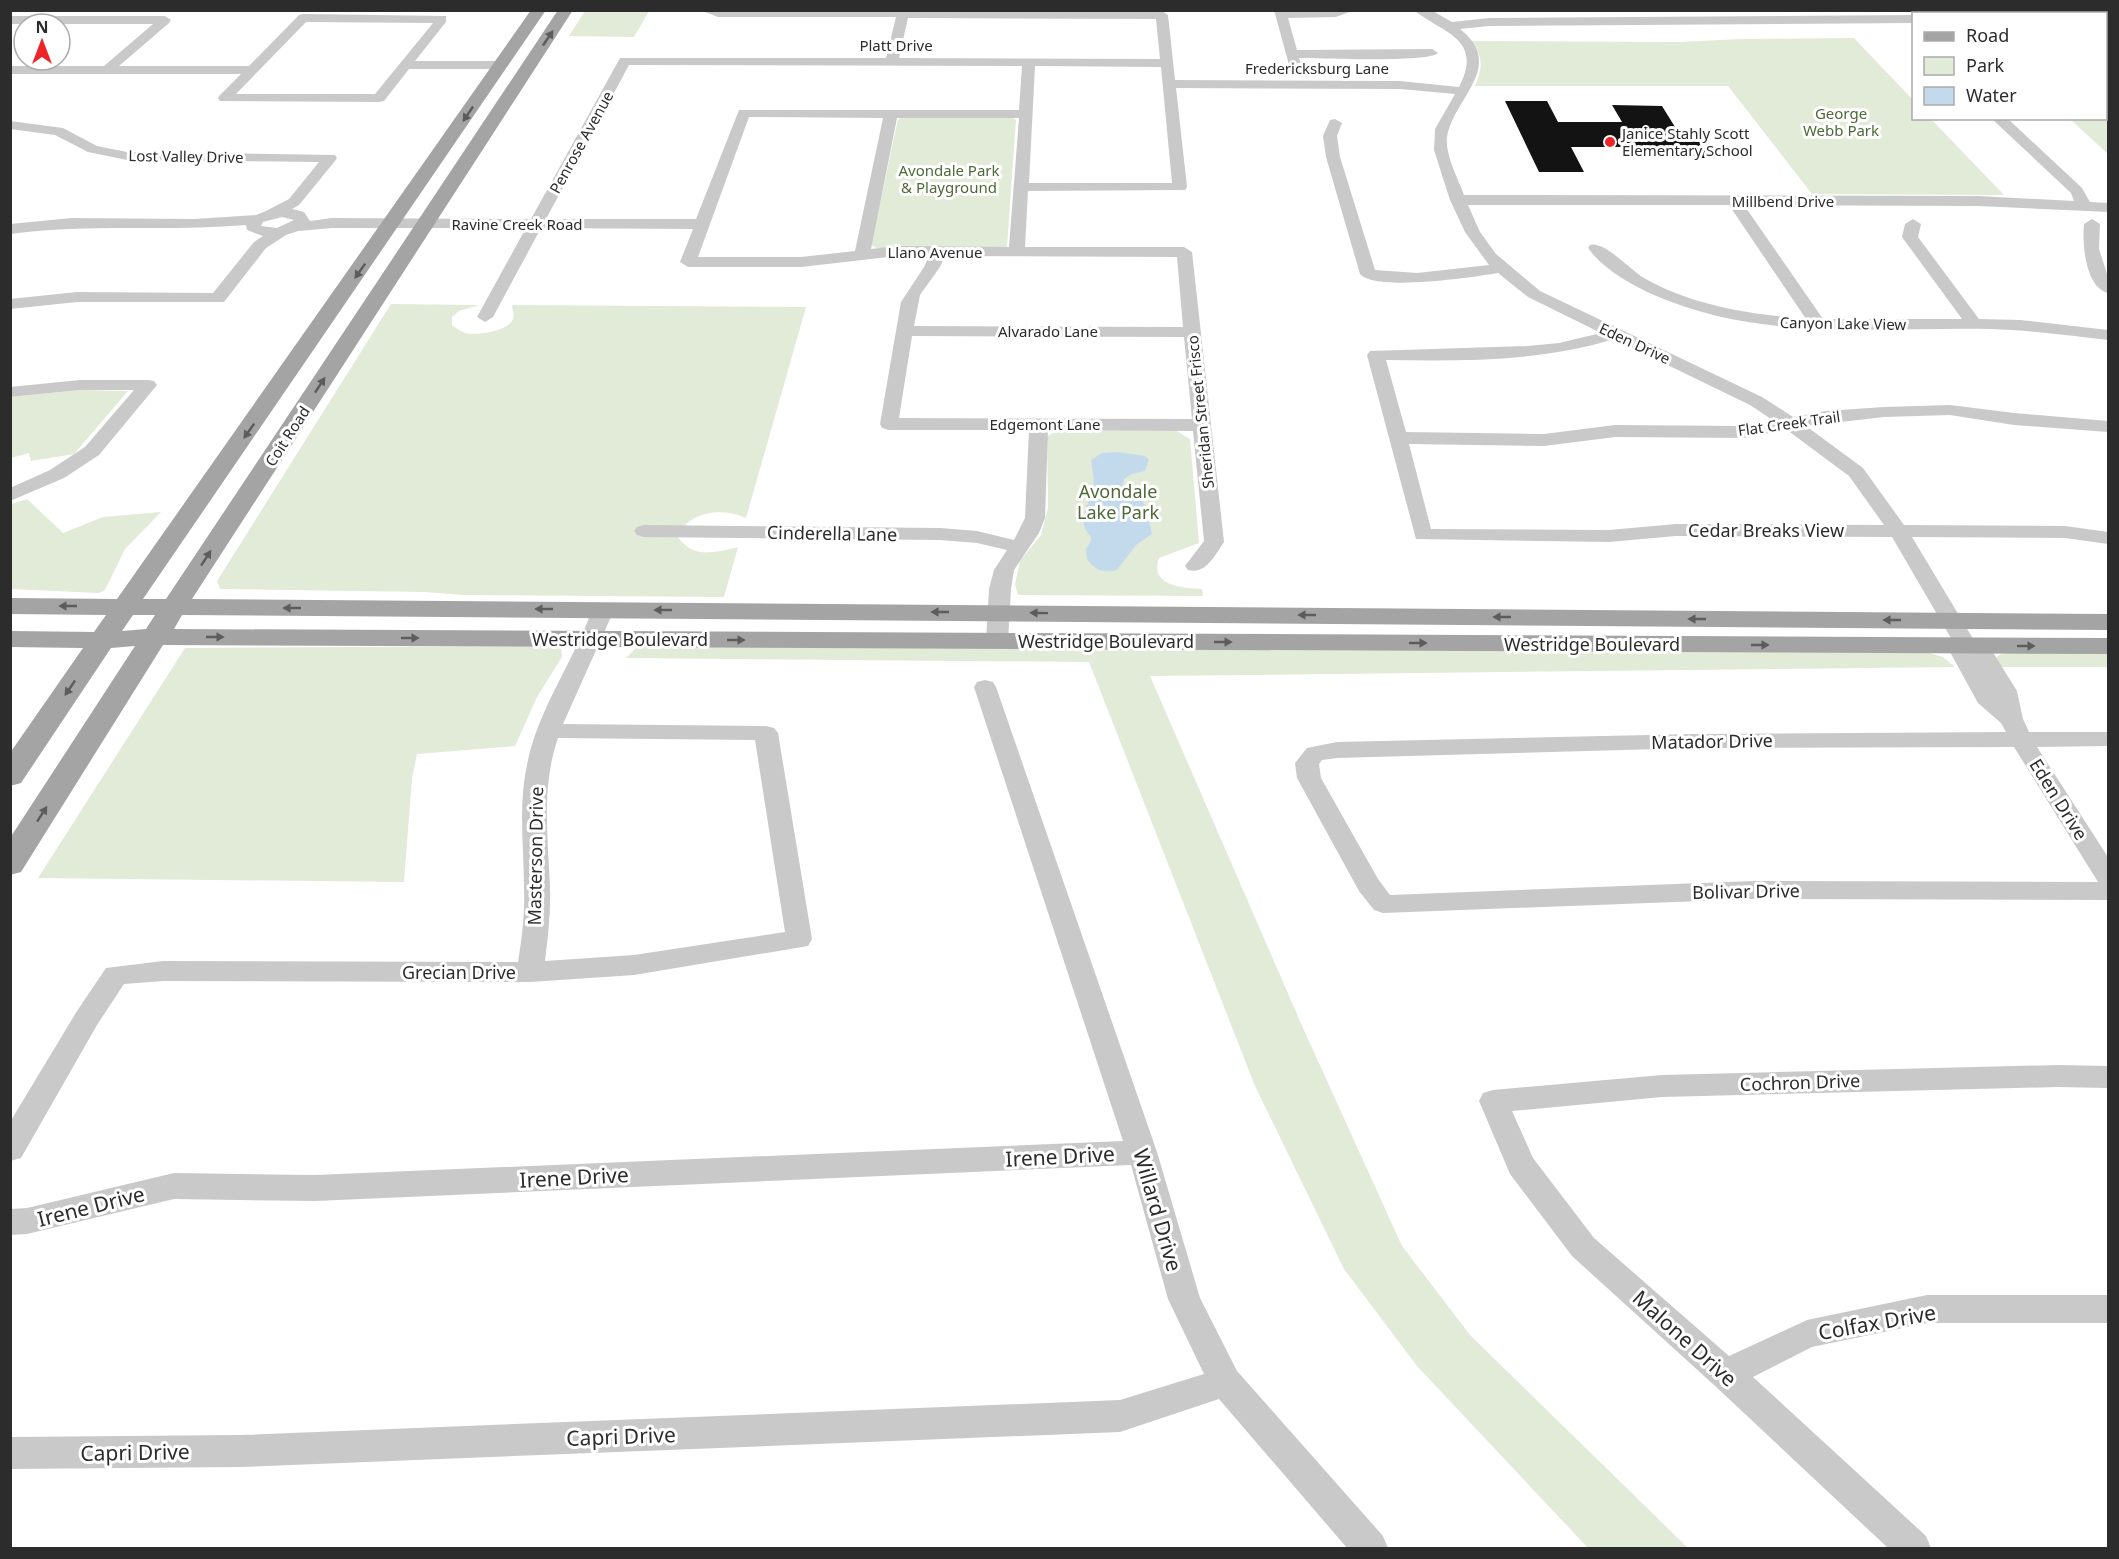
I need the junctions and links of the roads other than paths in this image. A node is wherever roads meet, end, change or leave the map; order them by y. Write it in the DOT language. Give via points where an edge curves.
graph roads {
  1 [pos="539,10"];
  2 [pos="566,10"];
  3 [pos="706,10"];
  4 [pos="1349,10"];
  5 [pos="1420,10"];
  6 [pos="1280,13"];
  7 [pos="903,14"];
  8 [pos="1912,19"];
  9 [pos="72,20"];
  10 [pos="1449,26"];
  11 [pos="1432,53"];
  12 [pos="1292,54"];
  13 [pos="625,61"];
  14 [pos="892,62"];
  15 [pos="1029,62"];
  16 [pos="1167,63"];
  17 [pos="500,65"];
  18 [pos="529,65"];
  19 [pos="405,66"];
  20 [pos="10,70"];
  21 [pos="107,70"];
  22 [pos="252,70"];
  23 [pos="1170,84"];
  24 [pos="1301,85"];
  25 [pos="1464,91"];
  26 [pos="891,114"];
  27 [pos="1025,114"];
  28 [pos="2000,120"];
  29 [pos="1335,123"];
  30 [pos="10,125"];
  31 [pos="1021,187"];
  32 [pos="1458,200"];
  33 [pos="1734,201"];
  34 [pos="2084,205"];
  35 [pos="2109,207"];
  36 [pos="294,218"];
  37 [pos="394,223"];
  38 [pos="426,223"];
  39 [pos="537,224"];
  40 [pos="702,224"];
  41 [pos="1913,224"];
  42 [pos="2092,224"];
  43 [pos="260,227"];
  44 [pos="10,229"];
  45 [pos="1596,248"];
  46 [pos="938,251"];
  47 [pos="1017,252"];
  48 [pos="1184,252"];
  49 [pos="862,254"];
  50 [pos="1502,268"];
  51 [pos="2103,269"];
  52 [pos="2109,288"];
  53 [pos="10,304"];
  54 [pos="485,317"];
  55 [pos="1817,323"];
  56 [pos="1974,324"];
  57 [pos="904,331"];
  58 [pos="1192,332"];
  59 [pos="1614,334"];
  60 [pos="2109,335"];
  61 [pos="10,392"];
  62 [pos="1039,424"];
  63 [pos="1202,425"];
  64 [pos="1792,425"];
  65 [pos="2109,426"];
  66 [pos="1398,438"];
  67 [pos="10,495"];
  68 [pos="644,531"];
  69 [pos="1898,531"];
  70 [pos="2109,538"];
  71 [pos="1019,547"];
  72 [pos="1195,566"];
  73 [pos="10,606"];
  74 [pos="125,607"];
  75 [pos="174,607"];
  76 [pos="603,610"];
  77 [pos="999,613"];
  78 [pos="1951,621"];
  79 [pos="2109,622"];
  80 [pos="156,637"];
  81 [pos="10,639"];
  82 [pos="594,639"];
  83 [pos="104,640"];
  84 [pos="997,641"];
  85 [pos="1967,646"];
  86 [pos="2109,646"];
  87 [pos="986,687"];
  88 [pos="547,731"];
  89 [pos="2109,738"];
  90 [pos="2022,741"];
  91 [pos="10,776"];
  92 [pos="10,864"];
  93 [pos="2109,877"];
  94 [pos="2109,891"];
  95 [pos="1383,904"];
  96 [pos="530,972"];
  97 [pos="2109,1077"];
  98 [pos="1493,1101"];
  99 [pos="10,1149"];
  100 [pos="1142,1152"];
  101 [pos="10,1222"];
  102 [pos="2109,1309"];
  103 [pos="1725,1374"];
  104 [pos="1225,1382"];
  105 [pos="10,1453"];
  106 [pos="1370,1548"];
  107 [pos="1912,1548"];
  1 -- 17 [label="main road, Coit Road"];
  18 -- 2 [label="main road, Coit Road, one-way"];
  3 -- 7 [label="street"];
  4 -- 6 [label="street" via="1317,15"];
  5 -- 10 [label="street, Eden Drive"];
  6 -- 12 [label="street"];
  7 -- 14 [label="street"];
  7 -- 16 [label="street" via="1162,15"];
  8 -- 10 [label="street" via="1535,21"];
  9 -- 21 [label="street" via="165,20"];
  10 -- 25 [label="street, Eden Drive" via="1462,36 1473,60"];
  11 -- 12 [label="street"];
  12 -- 24 [label="street"];
  13 -- 14 [label="street, Platt Drive"];
  13 -- 39 [label="street, Penrose Avenue"];
  14 -- 15 [label="street, Platt Drive"];
  15 -- 16 [label="street, Platt Drive"];
  15 -- 27 [label="street"];
  16 -- 23 [label="street"];
  17 -- 18 [label="main road"];
  17 -- 19 [label="street"];
  17 -- 37 [label="main road, Coit Road, one-way"];
  18 -- 38 [label="main road, Coit Road"];
  19 -- 22 [label="street" via="379,98 225,98"];
  19 -- 22 [label="street" via="442,19 303,18"];
  20 -- 21 [label="street"];
  21 -- 22 [label="street"];
  23 -- 24 [label="street, Fredericksburg Lane"];
  23 -- 31 [label="street" via="1180,187"];
  24 -- 25 [label="street, Fredericksburg Lane" via="1400,85"];
  25 -- 32 [label="street, Eden Drive" via="1440,140"];
  26 -- 27 [label="street"];
  26 -- 40 [label="street" via="744,113"];
  26 -- 49 [label="street"];
  27 -- 31 [label="street"];
  28 -- 34 [label="street" via="2077,191"];
  29 -- 50 [label="street" via="1330,136 1333,157 1368,274 1437,275"];
  30 -- 36 [label="street, Lost Valley Drive" via="58,130 93,149 127,156 330,158"];
  31 -- 47 [label="street"];
  32 -- 33 [label="street, Millbend Drive"];
  32 -- 50 [label="street, Eden Drive" via="1473,237"];
  33 -- 34 [label="street, Millbend Drive"];
  33 -- 55 [label="street"];
  34 -- 35 [label="street, Millbend Drive"];
  36 -- 37 [label="street, Ravine Creek Road" via="332,223"];
  36 -- 43 [label="street"];
  36 -- 43 [label="street, Ravine Creek Road"];
  37 -- 38 [label="street, Ravine Creek Road"];
  37 -- 74 [label="main road, Coit Road, one-way"];
  38 -- 39 [label="street, Ravine Creek Road"];
  75 -- 38 [label="main road, Coit Road, one-way"];
  39 -- 40 [label="street, Ravine Creek Road"];
  39 -- 54 [label="street, Penrose Avenue"];
  40 -- 49 [label="street, Llano Avenue" via="688,262 801,262"];
  41 -- 56 [label="street" via="1910,237"];
  42 -- 51 [label="street" via="2089,238"];
  43 -- 44 [label="street" via="227,222 70,222"];
  43 -- 53 [label="street" via="218,298 77,297"];
  45 -- 55 [label="street, Canyon Lake View" via="1643,284 1721,313 1775,322"];
  46 -- 47 [label="street, Llano Avenue"];
  46 -- 49 [label="street, Llano Avenue"];
  46 -- 57 [label="street" via="933,268 911,297"];
  47 -- 48 [label="street, Llano Avenue"];
  48 -- 58 [label="street, Sheridan Street Frisco"];
  50 -- 59 [label="street, Eden Drive" via="1534,294"];
  51 -- 52 [label="street"];
  55 -- 56 [label="street, Canyon Lake View"];
  56 -- 60 [label="street, Canyon Lake View"];
  57 -- 58 [label="street, Alvarado Lane"];
  57 -- 62 [label="street, Edgemont Lane" via="889,424"];
  58 -- 63 [label="street, Sheridan Street Frisco"];
  59 -- 64 [label="street, Eden Drive" via="1756,401"];
  59 -- 66 [label="street" via="1596,340 1496,353 1376,355"];
  61 -- 67 [label="street" via="72,385 148,385 92,451 57,474"];
  62 -- 63 [label="street, Edgemont Lane"];
  62 -- 71 [label="street" via="1035,518"];
  63 -- 72 [label="street, Sheridan Street Frisco" via="1214,542"];
  64 -- 65 [label="street, Flat Creek Trail" via="1826,417 1950,410"];
  64 -- 66 [label="street, Flat Creek Trail" via="1744,432 1615,431 1544,440"];
  64 -- 69 [label="street, Eden Drive" via="1856,472"];
  66 -- 69 [label="street, Cedar Breaks View" via="1423,535"];
  68 -- 71 [label="street, Cinderella Lane" via="940,534"];
  69 -- 70 [label="street, Cedar Breaks View" via="2065,532"];
  69 -- 78 [label="street, Eden Drive"];
  71 -- 77 [label="street" via="1004,570"];
  74 -- 73 [label="main road, Westridge Boulevard, one-way"];
  74 -- 75 [label="main road, Westridge Boulevard"];
  74 -- 83 [label="main road, Coit Road"];
  76 -- 75 [label="main road, Westridge Boulevard, one-way"];
  75 -- 80 [label="main road, Coit Road"];
  77 -- 76 [label="main road, Westridge Boulevard, one-way"];
  76 -- 82 [label="street, Masterson Drive"];
  78 -- 77 [label="main road, Westridge Boulevard, one-way"];
  77 -- 84 [label="street"];
  78 -- 79 [label="main road, Westridge Boulevard"];
  78 -- 85 [label="street, Eden Drive"];
  80 -- 82 [label="main road, Westridge Boulevard, one-way"];
  80 -- 83 [label="main road, Westridge Boulevard"];
  92 -- 80 [label="main road, Coit Road, one-way"];
  81 -- 83 [label="main road, Westridge Boulevard"];
  82 -- 84 [label="main road, Westridge Boulevard, one-way"];
  82 -- 88 [label="street, Masterson Drive"];
  83 -- 91 [label="main road, Coit Road, one-way"];
  84 -- 85 [label="main road, Westridge Boulevard, one-way"];
  85 -- 86 [label="main road, Westridge Boulevard, one-way"];
  85 -- 90 [label="street, Eden Drive" via="1961,652 1978,687 2011,719"];
  87 -- 100 [label="street, Willard Drive"];
  88 -- 96 [label="street, Masterson Drive" via="533,796 537,908"];
  88 -- 96 [label="street, Grecian Drive" via="766,733 799,939 634,965"];
  89 -- 90 [label="street, Matador Drive"];
  90 -- 93 [label="street, Eden Drive"];
  90 -- 95 [label="street, Matador Drive" via="1695,741 1315,753 1307,764 1309,778 1368,885"];
  94 -- 95 [label="street, Bolivar Drive" via="1754,890"];
  96 -- 99 [label="street, Grecian Drive" via="116,975"];
  97 -- 98 [label="street, Cochron Drive" via="1662,1086"];
  98 -- 103 [label="street, Malone Drive" via="1521,1166 1583,1247"];
  100 -- 101 [label="street, Irene Drive" via="315,1188 174,1186"];
  100 -- 104 [label="street, Willard Drive" via="1184,1299"];
  102 -- 103 [label="street, Colfax Drive" via="1927,1309 1807,1335"];
  103 -- 107 [label="street, Malone Drive"];
  104 -- 105 [label="street, Capri Drive" via="1120,1416 241,1451"];
  104 -- 106 [label="street, Willard Drive"];
}
